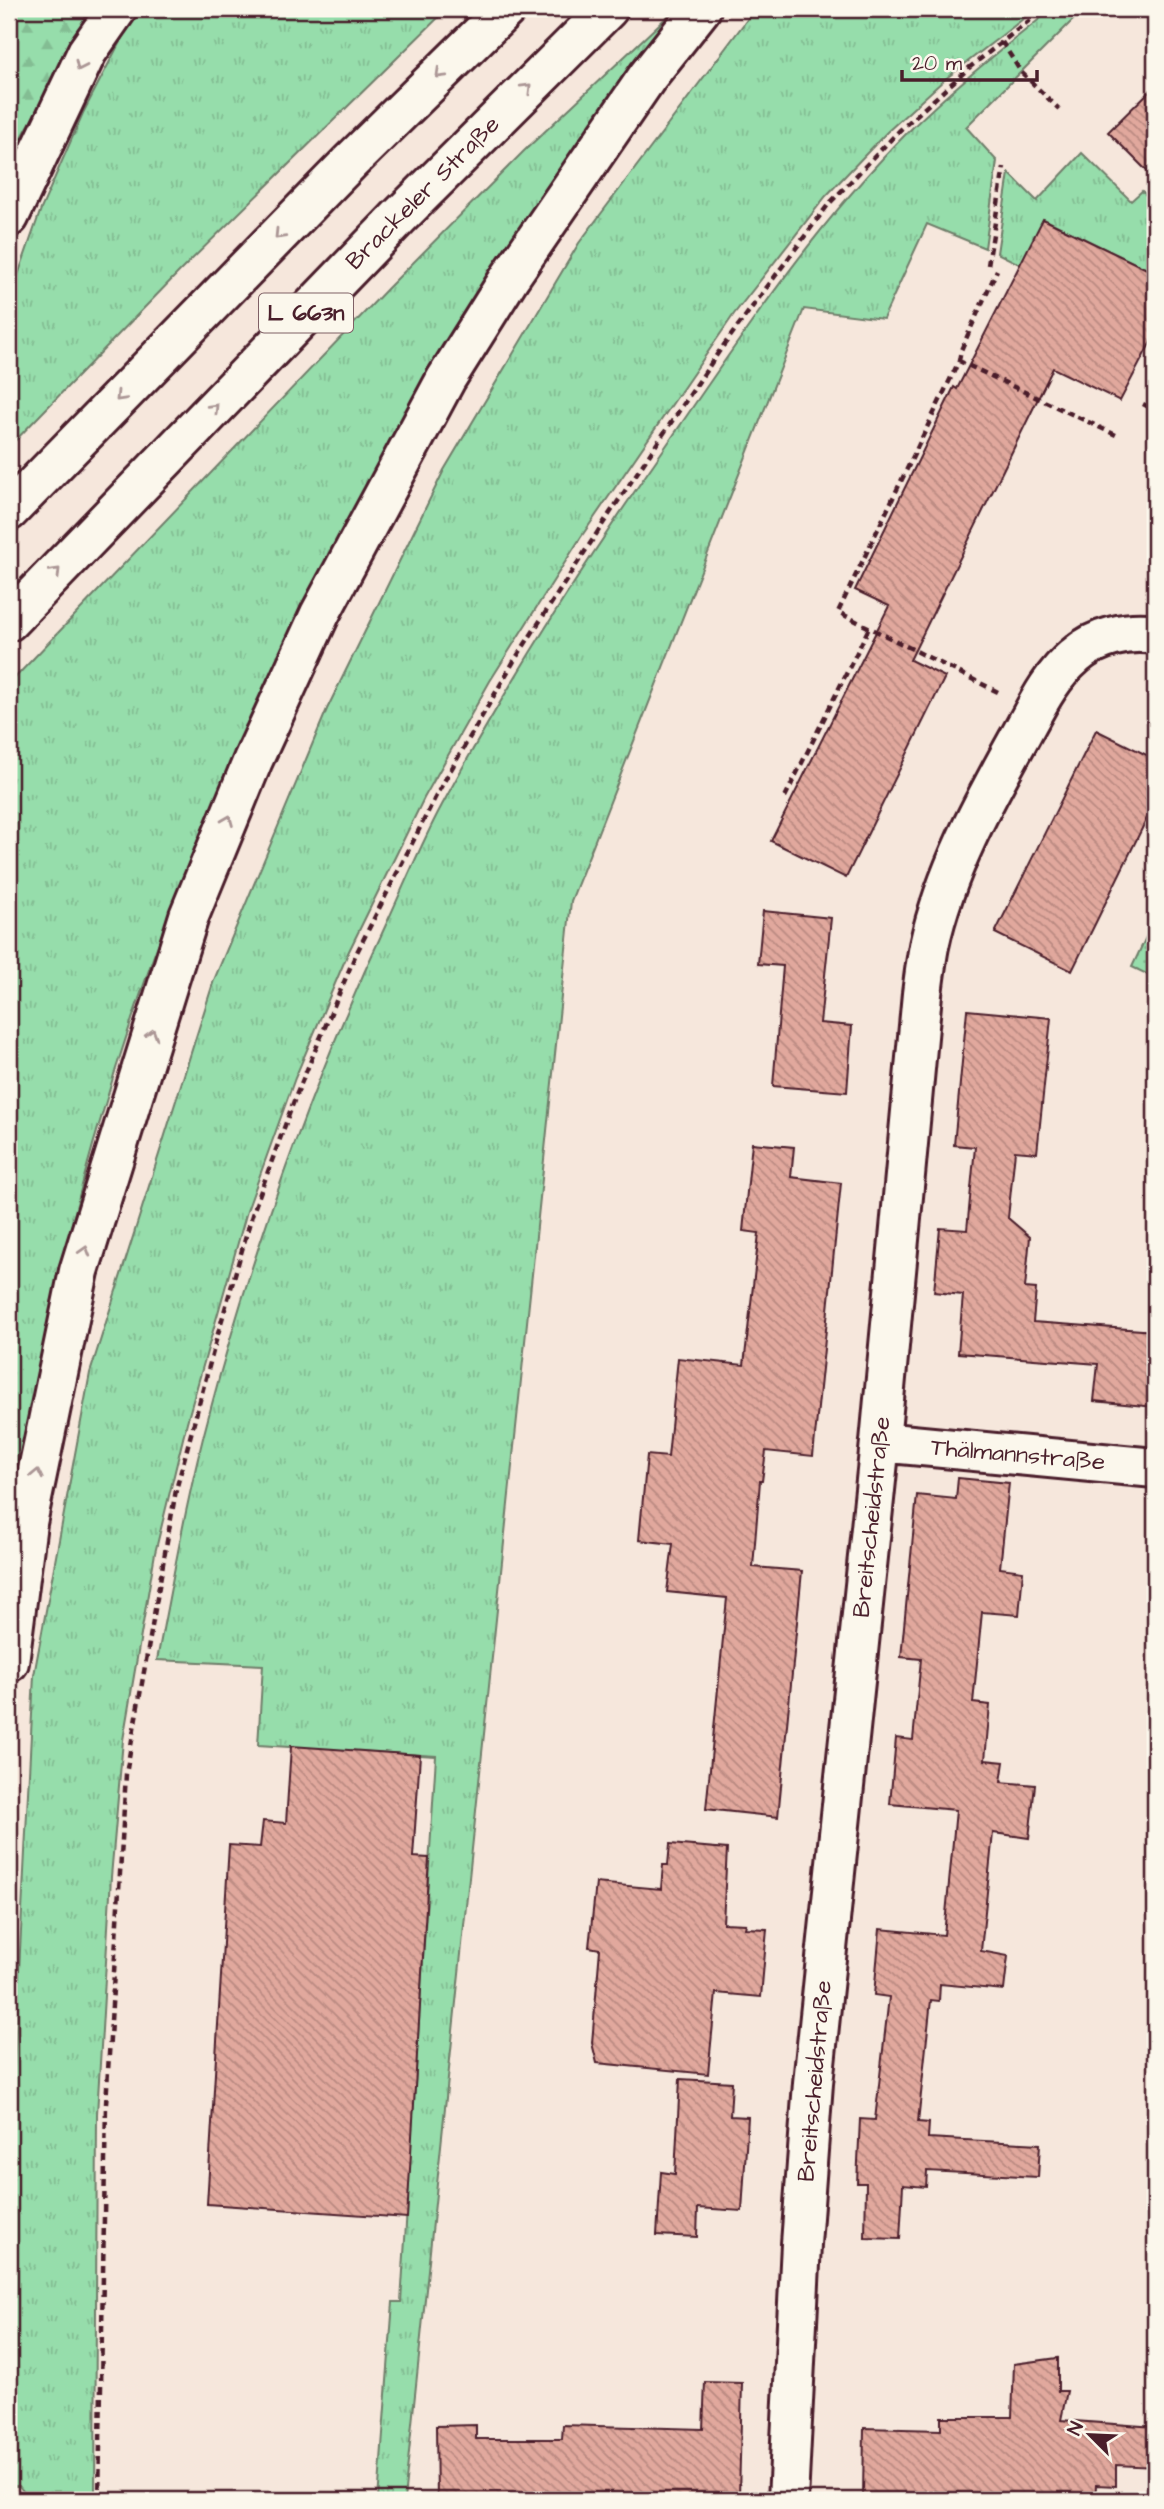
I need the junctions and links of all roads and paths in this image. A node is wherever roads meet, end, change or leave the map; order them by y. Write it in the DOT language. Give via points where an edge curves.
graph roads {
  1 [pos="117,9"];
  2 [pos="506,9"];
  3 [pos="608,9"];
  4 [pos="701,9"];
  5 [pos="1044,9"];
  6 [pos="1002,42"];
  7 [pos="1059,109"];
  8 [pos="1003,167"];
  9 [pos="9,217"];
  10 [pos="988,265"];
  11 [pos="997,270"];
  12 [pos="959,361"];
  13 [pos="1143,404"];
  14 [pos="1155,410"];
  15 [pos="1120,437"];
  16 [pos="9,511"];
  17 [pos="9,621"];
  18 [pos="869,628"];
  19 [pos="1155,634"];
  20 [pos="1035,710"];
  21 [pos="785,797"];
  22 [pos="880,1442"];
  23 [pos="1155,1468"];
  24 [pos="9,1662"];
  25 [pos="99,2500"];
  26 [pos="788,2500"];
  1 -- 9 [label="main road, one-way" via="87,52"];
  2 -- 16 [label="main road, L 663n, one-way"];
  17 -- 3 [label="main road, Brackeler Straße / L 663n, one-way" via="399,216"];
  24 -- 4 [label="main road, one-way" via="27,1523 79,1270 189,916 253,760 320,614 446,379 648,76"];
  5 -- 6 [label="path"];
  6 -- 7 [label="path" via="1021,72"];
  6 -- 25 [label="path" via="899,131 828,205 718,353 606,519 514,661 438,792 355,956 295,1098 253,1215 176,1490 126,1774 106,2104"];
  8 -- 10 [label="path"];
  11 -- 12 [label="path"];
  12 -- 15 [label="path"];
  12 -- 18 [label="path" via="838,612"];
  13 -- 14 [label="path"];
  18 -- 20 [label="path"];
  18 -- 21 [label="path"];
  19 -- 20 [label="main road, Breitscheidstraße" via="1119,634 1077,654 1046,689"];
  20 -- 22 [label="main road, Breitscheidstraße" via="979,810 953,869 929,945"];
  22 -- 23 [label="main road, Thälmannstraße"];
  22 -- 26 [label="main road, Breitscheidstraße" via="813,2083"];
}
